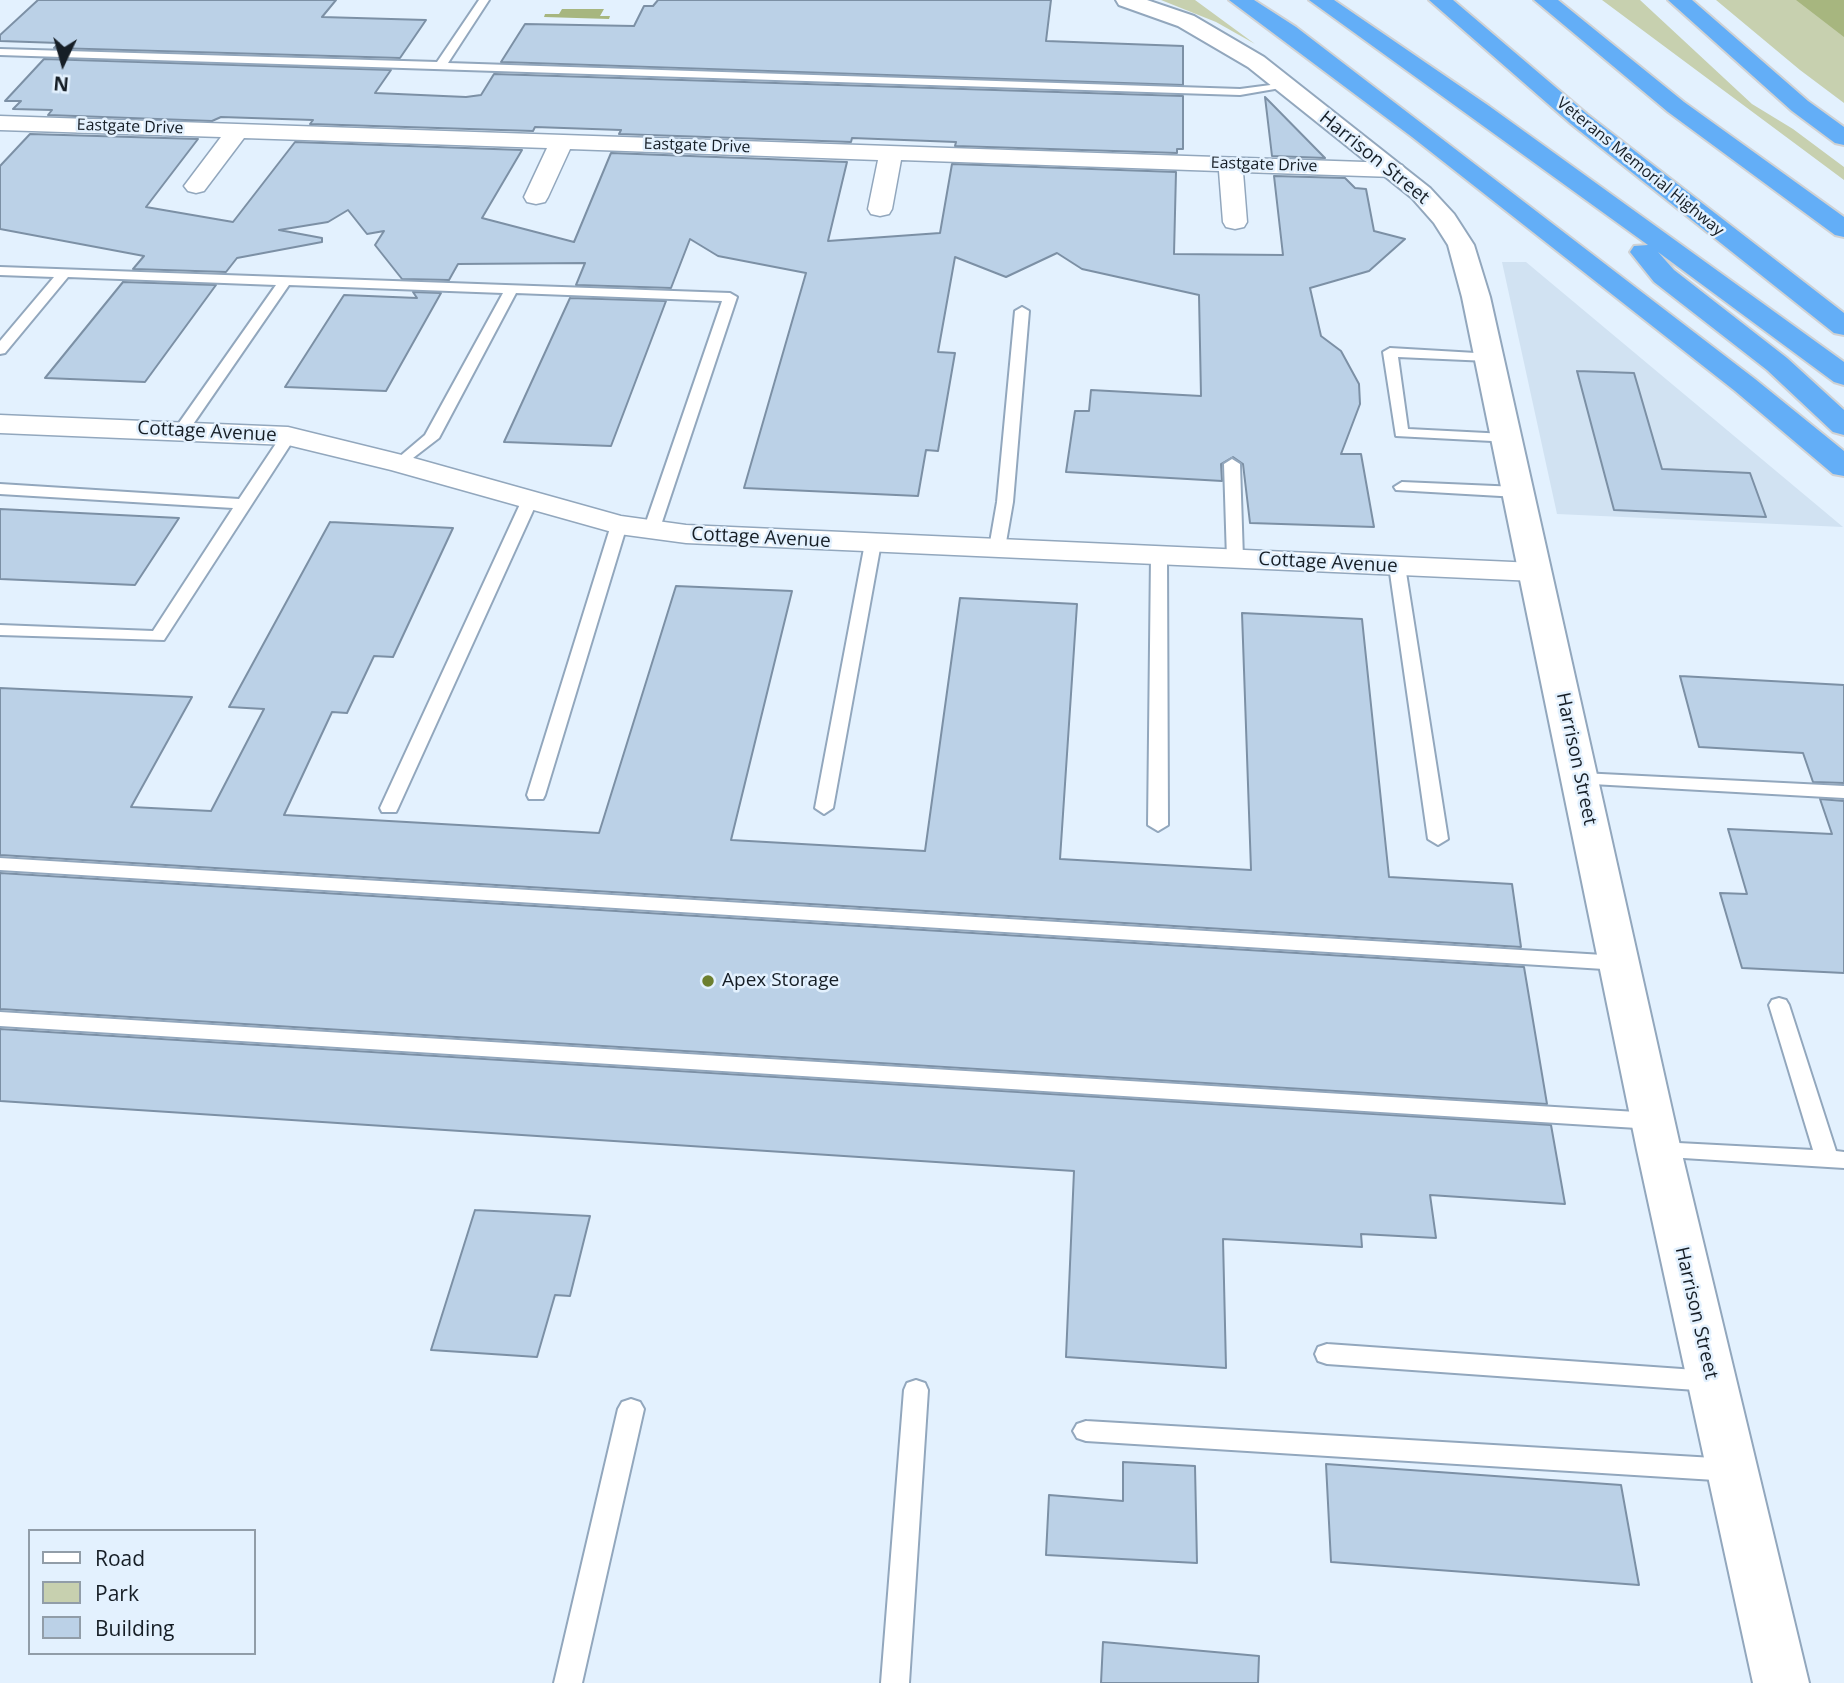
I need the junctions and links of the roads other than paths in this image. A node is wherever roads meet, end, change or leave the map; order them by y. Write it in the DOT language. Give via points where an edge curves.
graph roads {
  1 [pos="484,0"];
  2 [pos="1128,0"];
  3 [pos="1240,0"];
  4 [pos="1320,0"];
  5 [pos="1440,0"];
  6 [pos="1545,0"];
  7 [pos="1679,0"];
  8 [pos="74,43"];
  9 [pos="0,52"];
  10 [pos="64,54"];
  11 [pos="838,65"];
  12 [pos="440,66"];
  13 [pos="835,79"];
  14 [pos="1286,86"];
  15 [pos="0,123"];
  16 [pos="238,131"];
  17 [pos="1844,138"];
  18 [pos="562,142"];
  19 [pos="891,153"];
  20 [pos="1230,164"];
  21 [pos="1394,170"];
  22 [pos="1584,185"];
  23 [pos="196,186"];
  24 [pos="536,197"];
  25 [pos="880,209"];
  26 [pos="1235,222"];
  27 [pos="1844,229"];
  28 [pos="0,271"];
  29 [pos="65,273"];
  30 [pos="285,281"];
  31 [pos="512,289"];
  32 [pos="1022,311"];
  33 [pos="1844,327"];
  34 [pos="0,350"];
  35 [pos="1488,357"];
  36 [pos="1844,376"];
  37 [pos="0,424"];
  38 [pos="1844,426"];
  39 [pos="182,430"];
  40 [pos="288,436"];
  41 [pos="1506,439"];
  42 [pos="401,463"];
  43 [pos="1233,464"];
  44 [pos="1844,467"];
  45 [pos="1402,488"];
  46 [pos="0,489"];
  47 [pos="1518,492"];
  48 [pos="529,502"];
  49 [pos="244,504"];
  50 [pos="618,525"];
  51 [pos="651,531"];
  52 [pos="873,543"];
  53 [pos="997,548"];
  54 [pos="1159,556"];
  55 [pos="1236,559"];
  56 [pos="1397,566"];
  57 [pos="1535,572"];
  58 [pos="0,630"];
  59 [pos="1581,779"];
  60 [pos="1844,792"];
  61 [pos="536,795"];
  62 [pos="388,808"];
  63 [pos="824,808"];
  64 [pos="1158,825"];
  65 [pos="1438,839"];
  66 [pos="0,864"];
  67 [pos="1620,963"];
  68 [pos="1779,1005"];
  69 [pos="0,1019"];
  70 [pos="1656,1135"];
  71 [pos="1835,1159"];
  72 [pos="1326,1354"];
  73 [pos="1712,1381"];
  74 [pos="916,1390"];
  75 [pos="631,1409"];
  76 [pos="1086,1431"];
  77 [pos="1732,1470"];
  78 [pos="568,1683"];
  79 [pos="895,1683"];
  80 [pos="1781,1683"];
  1 -- 12 [label="lane"];
  2 -- 14 [label="street, Harrison Street" via="1223,40"];
  3 -- 44 [label="highway" via="1421,132"];
  4 -- 22 [label="highway"];
  5 -- 33 [label="highway, Veterans Memorial Highway" via="1569,111"];
  6 -- 27 [label="highway" via="1676,107"];
  7 -- 17 [label="highway" via="1800,106"];
  8 -- 10 [label="lane"];
  9 -- 10 [label="lane"];
  10 -- 12 [label="lane"];
  11 -- 13 [label="lane"];
  12 -- 13 [label="lane"];
  13 -- 14 [label="lane" via="1240,92"];
  14 -- 21 [label="street, Harrison Street"];
  15 -- 16 [label="street, Eastgate Drive"];
  16 -- 18 [label="street, Eastgate Drive"];
  16 -- 23 [label="street"];
  18 -- 19 [label="street, Eastgate Drive"];
  18 -- 24 [label="street"];
  19 -- 20 [label="street, Eastgate Drive"];
  19 -- 25 [label="street"];
  20 -- 21 [label="street, Eastgate Drive"];
  20 -- 26 [label="street"];
  21 -- 35 [label="street, Harrison Street" via="1445,219 1461,245"];
  22 -- 36 [label="highway"];
  22 -- 38 [label="highway" via="1664,276 1777,364"];
  28 -- 29 [label="lane"];
  29 -- 30 [label="lane"];
  29 -- 34 [label="lane"];
  30 -- 31 [label="lane"];
  30 -- 39 [label="lane"];
  31 -- 42 [label="lane" via="431,439"];
  31 -- 51 [label="lane" via="730,297"];
  32 -- 53 [label="lane"];
  35 -- 41 [label="street, Harrison Street"];
  35 -- 41 [label="lane" via="1390,352 1401,433"];
  37 -- 39 [label="street, Cottage Avenue"];
  39 -- 40 [label="street, Cottage Avenue"];
  40 -- 42 [label="street, Cottage Avenue"];
  40 -- 49 [label="lane"];
  41 -- 47 [label="street, Harrison Street"];
  42 -- 48 [label="street, Cottage Avenue"];
  43 -- 55 [label="lane"];
  45 -- 47 [label="lane"];
  46 -- 49 [label="lane"];
  47 -- 57 [label="street, Harrison Street"];
  48 -- 50 [label="street, Cottage Avenue"];
  48 -- 62 [label="lane"];
  49 -- 58 [label="lane" via="159,636"];
  50 -- 51 [label="street, Cottage Avenue"];
  50 -- 61 [label="lane"];
  51 -- 52 [label="street, Cottage Avenue"];
  52 -- 53 [label="street, Cottage Avenue"];
  52 -- 63 [label="lane"];
  53 -- 54 [label="street, Cottage Avenue"];
  54 -- 55 [label="street, Cottage Avenue"];
  54 -- 64 [label="lane"];
  55 -- 56 [label="street, Cottage Avenue"];
  56 -- 57 [label="street, Cottage Avenue"];
  56 -- 65 [label="lane"];
  57 -- 59 [label="street, Harrison Street"];
  59 -- 60 [label="lane"];
  59 -- 67 [label="street, Harrison Street"];
  66 -- 67 [label="lane"];
  67 -- 70 [label="street, Harrison Street"];
  68 -- 71 [label="lane"];
  69 -- 70 [label="lane"];
  70 -- 71 [label="lane"];
  70 -- 73 [label="street, Harrison Street"];
  72 -- 73 [label="lane"];
  73 -- 77 [label="street, Harrison Street"];
  74 -- 79 [label="lane"];
  75 -- 78 [label="lane"];
  76 -- 77 [label="lane"];
  77 -- 80 [label="street, Harrison Street"];
}
